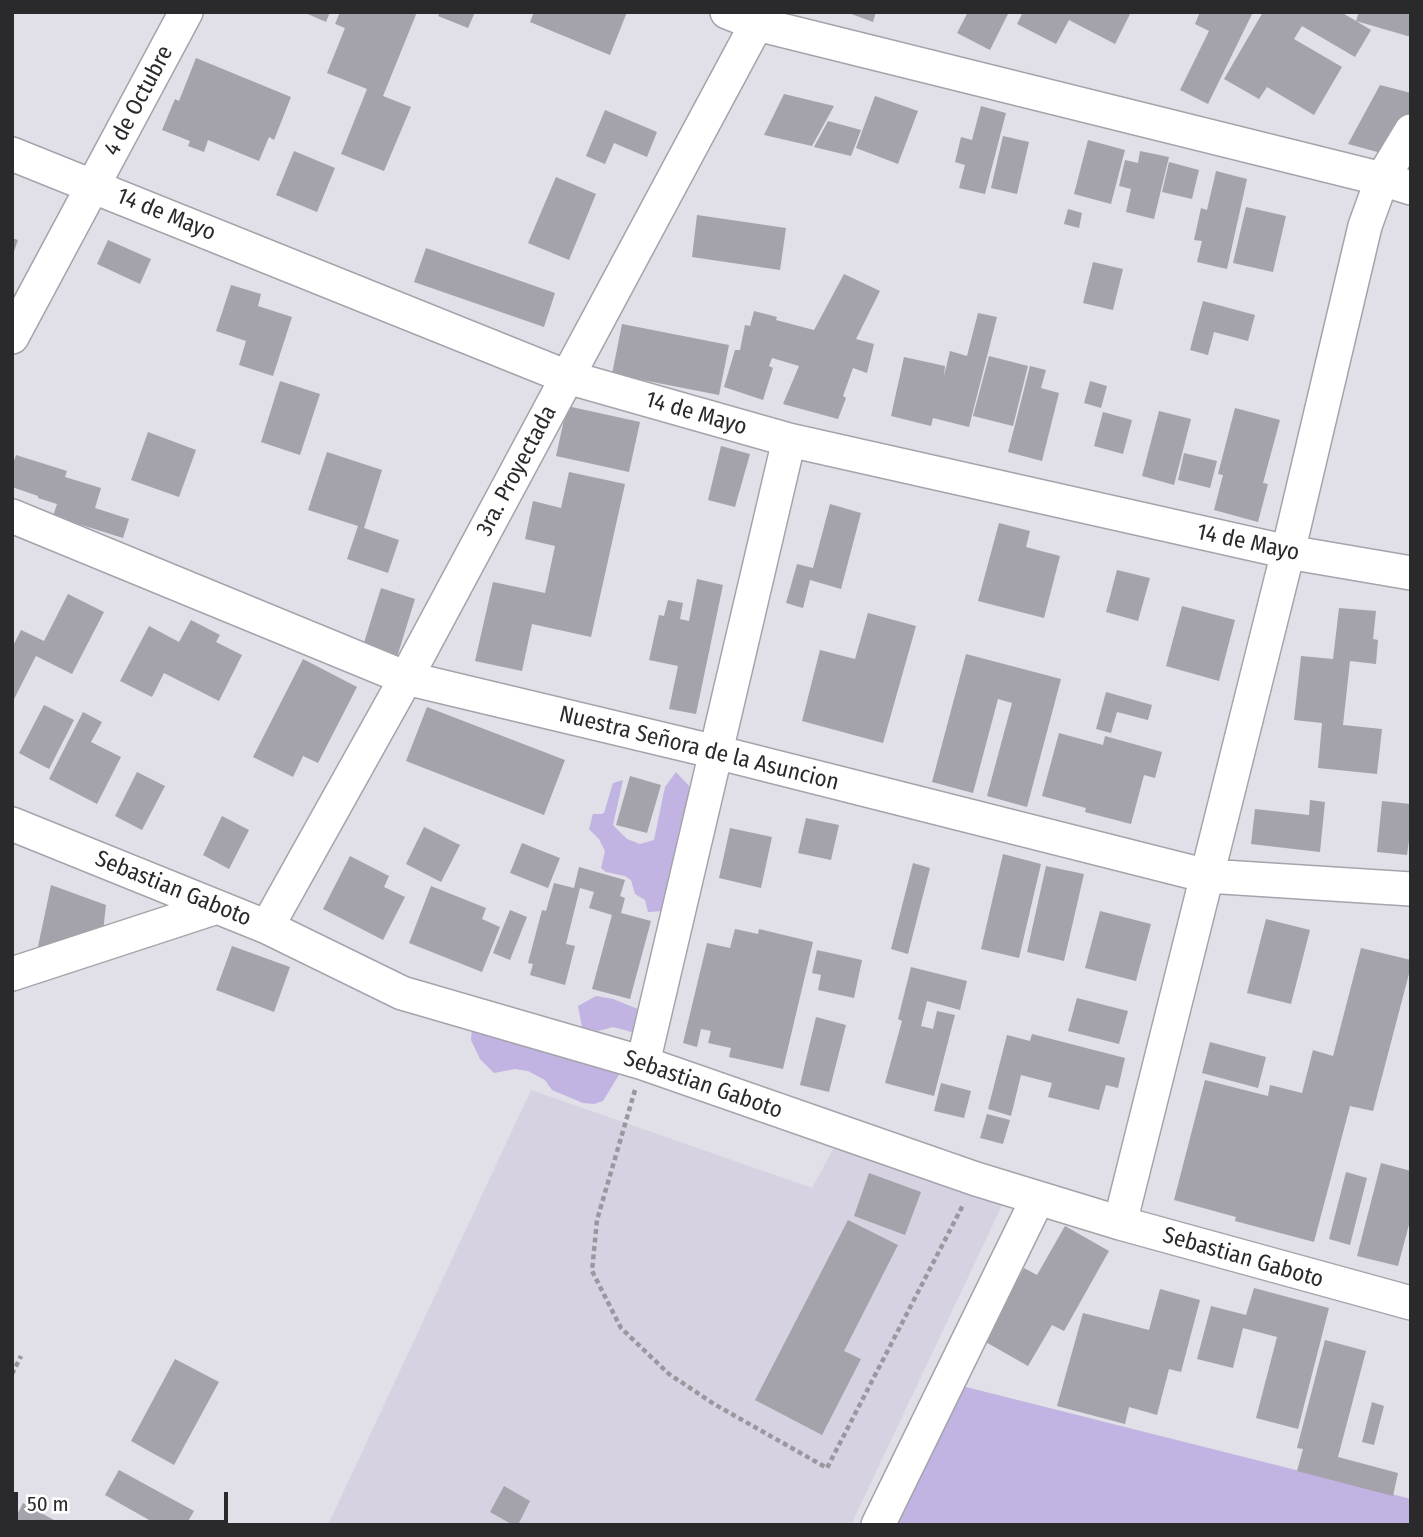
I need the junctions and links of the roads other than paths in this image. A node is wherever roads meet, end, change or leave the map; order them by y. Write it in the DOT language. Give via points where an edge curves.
graph roads {
  1 [pos="186,12"];
  2 [pos="749,16"];
  3 [pos="1411,131"];
  4 [pos="12,153"];
  5 [pos="1396,184"];
  6 [pos="93,186"];
  7 [pos="12,337"];
  8 [pos="567,377"];
  9 [pos="789,440"];
  10 [pos="12,516"];
  11 [pos="1288,552"];
  12 [pos="1411,573"];
  13 [pos="406,678"];
  14 [pos="716,752"];
  15 [pos="12,824"];
  16 [pos="1207,876"];
  17 [pos="1411,889"];
  18 [pos="217,907"];
  19 [pos="267,927"];
  20 [pos="12,974"];
  21 [pos="643,1063"];
  22 [pos="1038,1198"];
  23 [pos="1120,1223"];
  24 [pos="1411,1303"];
  25 [pos="878,1525"];
  1 -- 6 [label="street, 4 de Octubre"];
  2 -- 5 [label="street"];
  2 -- 8 [label="street, 3ra. Proyectada"];
  3 -- 5 [label="street"];
  4 -- 6 [label="street, 14 de Mayo"];
  5 -- 11 [label="street" via="1365,226"];
  6 -- 7 [label="street, 4 de Octubre"];
  6 -- 8 [label="street, 14 de Mayo"];
  8 -- 9 [label="street, 14 de Mayo"];
  8 -- 13 [label="street, 3ra. Proyectada"];
  9 -- 11 [label="street, 14 de Mayo"];
  9 -- 14 [label="street"];
  10 -- 13 [label="street, Nuestra Señora de la Asuncion"];
  11 -- 12 [label="street, 14 de Mayo"];
  11 -- 16 [label="street"];
  13 -- 14 [label="street, Nuestra Señora de la Asuncion"];
  13 -- 19 [label="street, 3ra. Proyectada"];
  14 -- 16 [label="street, Nuestra Señora de la Asuncion"];
  14 -- 21 [label="street"];
  15 -- 18 [label="street, Sebastian Gaboto"];
  16 -- 17 [label="street, Nuestra Señora de la Asuncion"];
  16 -- 23 [label="street"];
  18 -- 19 [label="street, Sebastian Gaboto"];
  18 -- 20 [label="street"];
  19 -- 21 [label="street, Sebastian Gaboto" via="402,993"];
  21 -- 22 [label="street, Sebastian Gaboto"];
  22 -- 23 [label="street, Sebastian Gaboto"];
  22 -- 25 [label="street"];
  23 -- 24 [label="street, Sebastian Gaboto"];
}
